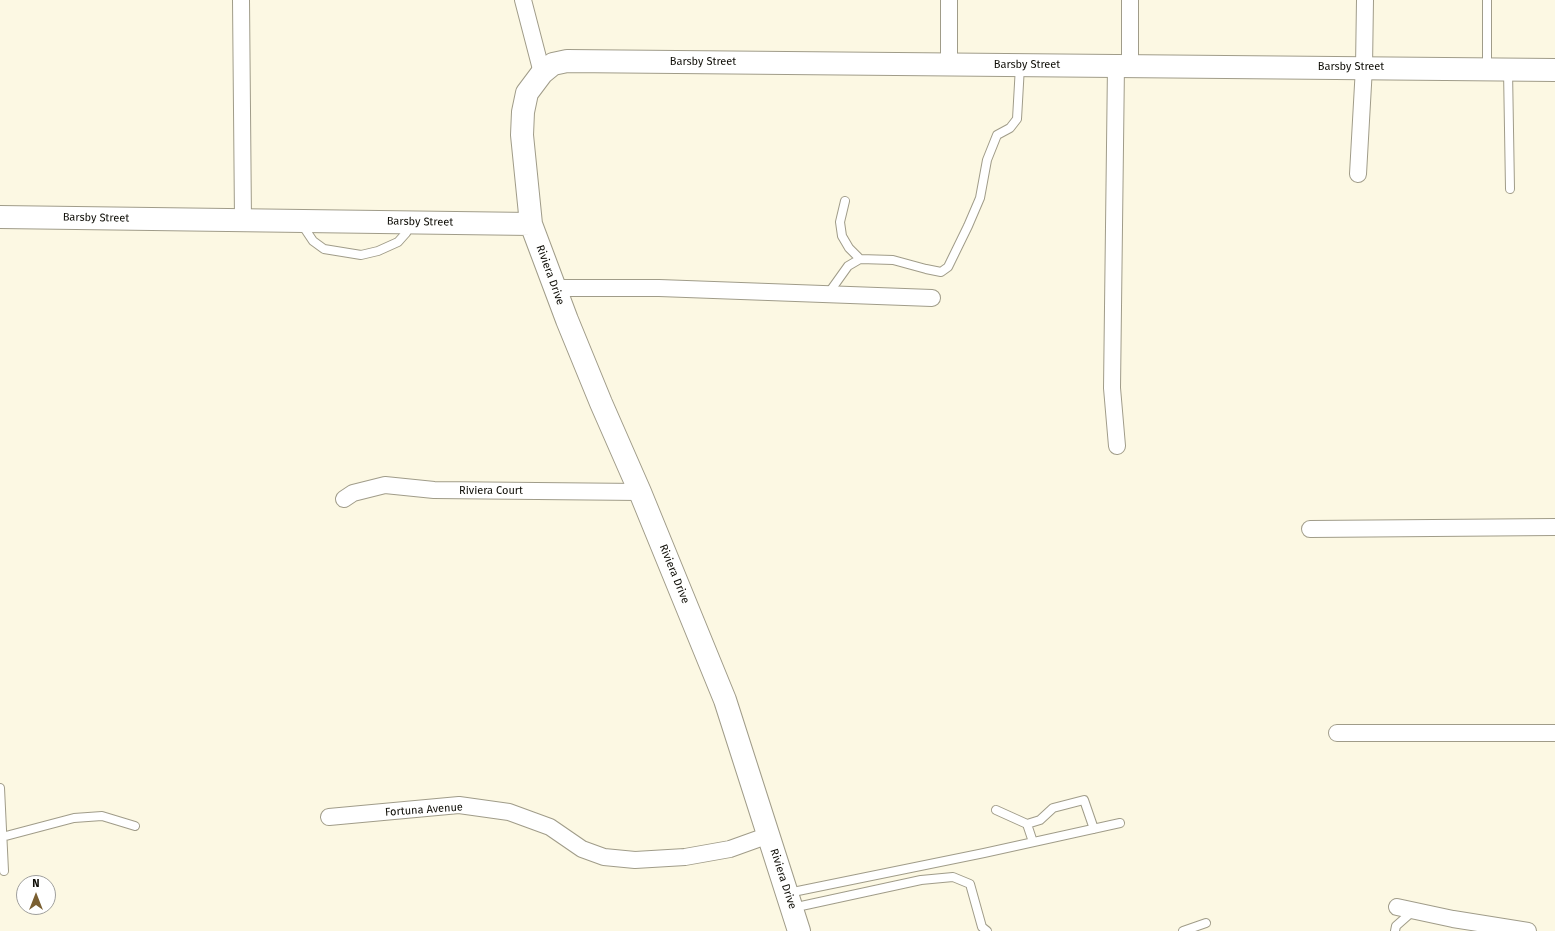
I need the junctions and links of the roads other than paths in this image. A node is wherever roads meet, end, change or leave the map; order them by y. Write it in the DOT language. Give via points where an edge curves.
graph roads {
  1 [pos="241,0"];
  2 [pos="523,0"];
  3 [pos="949,0"];
  4 [pos="1130,0"];
  5 [pos="1365,0"];
  6 [pos="1488,0"];
  7 [pos="949,64"];
  8 [pos="1020,65"];
  9 [pos="1123,65"];
  10 [pos="1364,67"];
  11 [pos="1487,69"];
  12 [pos="1508,69"];
  13 [pos="1555,70"];
  14 [pos="542,73"];
  15 [pos="1358,174"];
  16 [pos="1510,189"];
  17 [pos="845,201"];
  18 [pos="0,217"];
  19 [pos="243,220"];
  20 [pos="299,221"];
  21 [pos="412,222"];
  22 [pos="531,224"];
  23 [pos="860,259"];
  24 [pos="554,288"];
  25 [pos="828,295"];
  26 [pos="932,298"];
  27 [pos="1117,446"];
  28 [pos="640,492"];
  29 [pos="344,499"];
  30 [pos="1555,527"];
  31 [pos="1310,529"];
  32 [pos="1337,733"];
  33 [pos="1555,733"];
  34 [pos="0,788"];
  35 [pos="996,810"];
  36 [pos="329,817"];
  37 [pos="1027,824"];
  38 [pos="1120,824"];
  39 [pos="135,826"];
  40 [pos="1094,829"];
  41 [pos="768,835"];
  42 [pos="2,837"];
  43 [pos="1033,842"];
  44 [pos="4,871"];
  45 [pos="790,901"];
  46 [pos="1397,907"];
  47 [pos="1413,911"];
  48 [pos="1206,923"];
  49 [pos="799,931"];
  50 [pos="987,931"];
  51 [pos="1183,931"];
  52 [pos="1395,931"];
  53 [pos="1528,931"];
  1 -- 19 [label="street"];
  2 -- 14 [label="street"];
  3 -- 7 [label="street"];
  4 -- 9 [label="street"];
  5 -- 10 [label="street"];
  6 -- 11 [label="lane"];
  7 -- 8 [label="street, Barsby Street"];
  7 -- 14 [label="street, Barsby Street" via="567,61 553,64"];
  8 -- 9 [label="street, Barsby Street"];
  8 -- 23 [label="lane" via="1017,119 1010,128 997,135 987,160 980,198 948,267 941,272 893,260"];
  9 -- 10 [label="street, Barsby Street"];
  9 -- 27 [label="street" via="1112,388"];
  10 -- 11 [label="street, Barsby Street"];
  10 -- 15 [label="street"];
  11 -- 12 [label="street, Barsby Street"];
  12 -- 13 [label="street, Barsby Street"];
  12 -- 16 [label="lane"];
  14 -- 22 [label="street, Barsby Street" via="527,93 523,112 522,134"];
  17 -- 23 [label="lane" via="840,222 842,236"];
  18 -- 19 [label="street, Barsby Street"];
  19 -- 20 [label="street, Barsby Street"];
  20 -- 21 [label="street, Barsby Street"];
  20 -- 21 [label="lane" via="313,240 324,249 361,255 398,242"];
  21 -- 22 [label="street, Barsby Street"];
  22 -- 24 [label="street, Riviera Drive"];
  23 -- 25 [label="lane" via="848,266"];
  24 -- 25 [label="street" via="658,288"];
  24 -- 28 [label="street, Riviera Drive"];
  25 -- 26 [label="street"];
  28 -- 29 [label="street, Riviera Court" via="434,490 385,485 353,493"];
  28 -- 41 [label="street, Riviera Drive" via="725,700"];
  30 -- 31 [label="street"];
  32 -- 33 [label="street"];
  34 -- 42 [label="lane"];
  35 -- 37 [label="lane"];
  36 -- 41 [label="street, Fortuna Avenue" via="458,805 509,812 550,827 582,848 604,857 635,860 685,857 730,848"];
  37 -- 40 [label="lane" via="1040,820 1053,808 1084,800"];
  37 -- 43 [label="lane"];
  38 -- 40 [label="lane"];
  39 -- 42 [label="lane" via="102,816 74,818"];
  40 -- 43 [label="lane"];
  41 -- 45 [label="street, Riviera Drive"];
  42 -- 44 [label="lane"];
  43 -- 45 [label="lane"];
  45 -- 49 [label="street, Riviera Drive"];
  45 -- 50 [label="lane" via="953,877 970,884 982,927"];
  46 -- 47 [label="street"];
  47 -- 52 [label="lane" via="1396,926"];
  47 -- 53 [label="street"];
  48 -- 51 [label="lane"];
}
